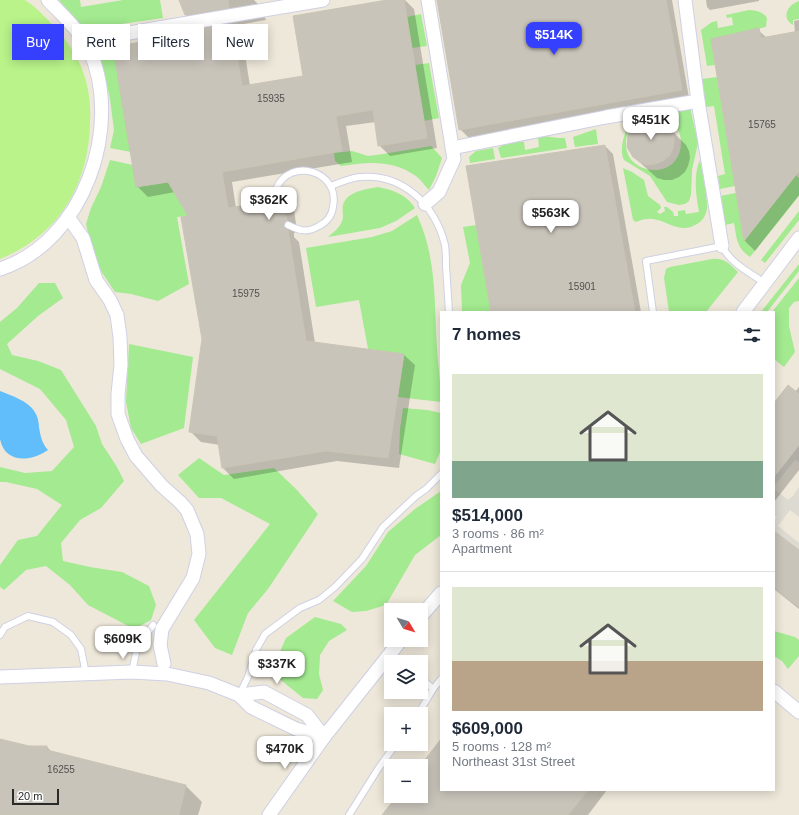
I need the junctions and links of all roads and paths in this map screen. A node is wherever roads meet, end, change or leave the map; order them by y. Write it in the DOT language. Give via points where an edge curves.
graph roads {
  1 [pos="48,0"];
  2 [pos="323,0"];
  3 [pos="428,0"];
  4 [pos="686,0"];
  5 [pos="72,27"];
  6 [pos="130,33"];
  7 [pos="93,60"];
  8 [pos="698,101"];
  9 [pos="452,148"];
  10 [pos="331,186"];
  11 [pos="273,201"];
  12 [pos="425,204"];
  13 [pos="68,217"];
  14 [pos="288,225"];
  15 [pos="799,238"];
  16 [pos="722,246"];
  17 [pos="0,269"];
  18 [pos="765,283"];
  19 [pos="449,311"];
  20 [pos="653,311"];
  21 [pos="744,311"];
  22 [pos="440,475"];
  23 [pos="439,597"];
  24 [pos="428,609"];
  25 [pos="153,625"];
  26 [pos="0,635"];
  27 [pos="395,647"];
  28 [pos="390,653"];
  29 [pos="392,655"];
  30 [pos="164,664"];
  31 [pos="132,672"];
  32 [pos="86,674"];
  33 [pos="0,677"];
  34 [pos="440,680"];
  35 [pos="428,684"];
  36 [pos="433,689"];
  37 [pos="775,692"];
  38 [pos="239,695"];
  39 [pos="422,707"];
  40 [pos="799,712"];
  41 [pos="324,737"];
  42 [pos="391,751"];
  43 [pos="268,815"];
  44 [pos="349,815"];
  1 -- 5 [label="street"];
  2 -- 6 [label="street"];
  3 -- 9 [label="street"];
  4 -- 8 [label="street"];
  7 -- 13 [label="street" via="100,90 101,135 90,178"];
  8 -- 9 [label="street"];
  8 -- 16 [label="street"];
  9 -- 12 [label="street" via="454,159 439,192"];
  10 -- 11 [label="lane" via="322,176 310,170 296,171 284,177 276,188"];
  10 -- 12 [label="lane" via="360,177 383,178 403,186"];
  10 -- 14 [label="lane" via="335,199 332,213 324,224 312,230 298,231"];
  12 -- 19 [label="lane" via="436,220 445,246"];
  13 -- 17 [label="street" via="40,247 18,263"];
  13 -- 30 [label="street" via="83,238 96,280 117,315 121,365 118,414 127,438 136,456 187,510 197,534 199,554 193,578 162,629 160,645"];
  15 -- 18 [label="street"];
  16 -- 18 [label="lane" via="732,259"];
  16 -- 20 [label="lane" via="646,261"];
  18 -- 21 [label="street"];
  22 -- 38 [label="lane" via="383,527 362,559 335,587 319,600 300,608 265,634 256,650 248,677"];
  23 -- 24 [label="street"];
  25 -- 31 [label="lane" via="137,648"];
  26 -- 32 [label="lane" via="5,627 28,616 53,622 71,635 81,649"];
  27 -- 28 [label="street"];
  28 -- 29 [label="lane"];
  28 -- 41 [label="street"];
  31 -- 32 [label="street"];
  31 -- 38 [label="street" via="167,674 202,681"];
  32 -- 33 [label="street"];
  34 -- 36 [label="lane"];
  35 -- 36 [label="lane"];
  36 -- 39 [label="lane"];
  37 -- 40 [label="street"];
  38 -- 41 [label="street" via="254,709 296,729"];
  38 -- 41 [label="street" via="264,692 307,715"];
  41 -- 43 [label="street"];
  42 -- 44 [label="lane"];
}
